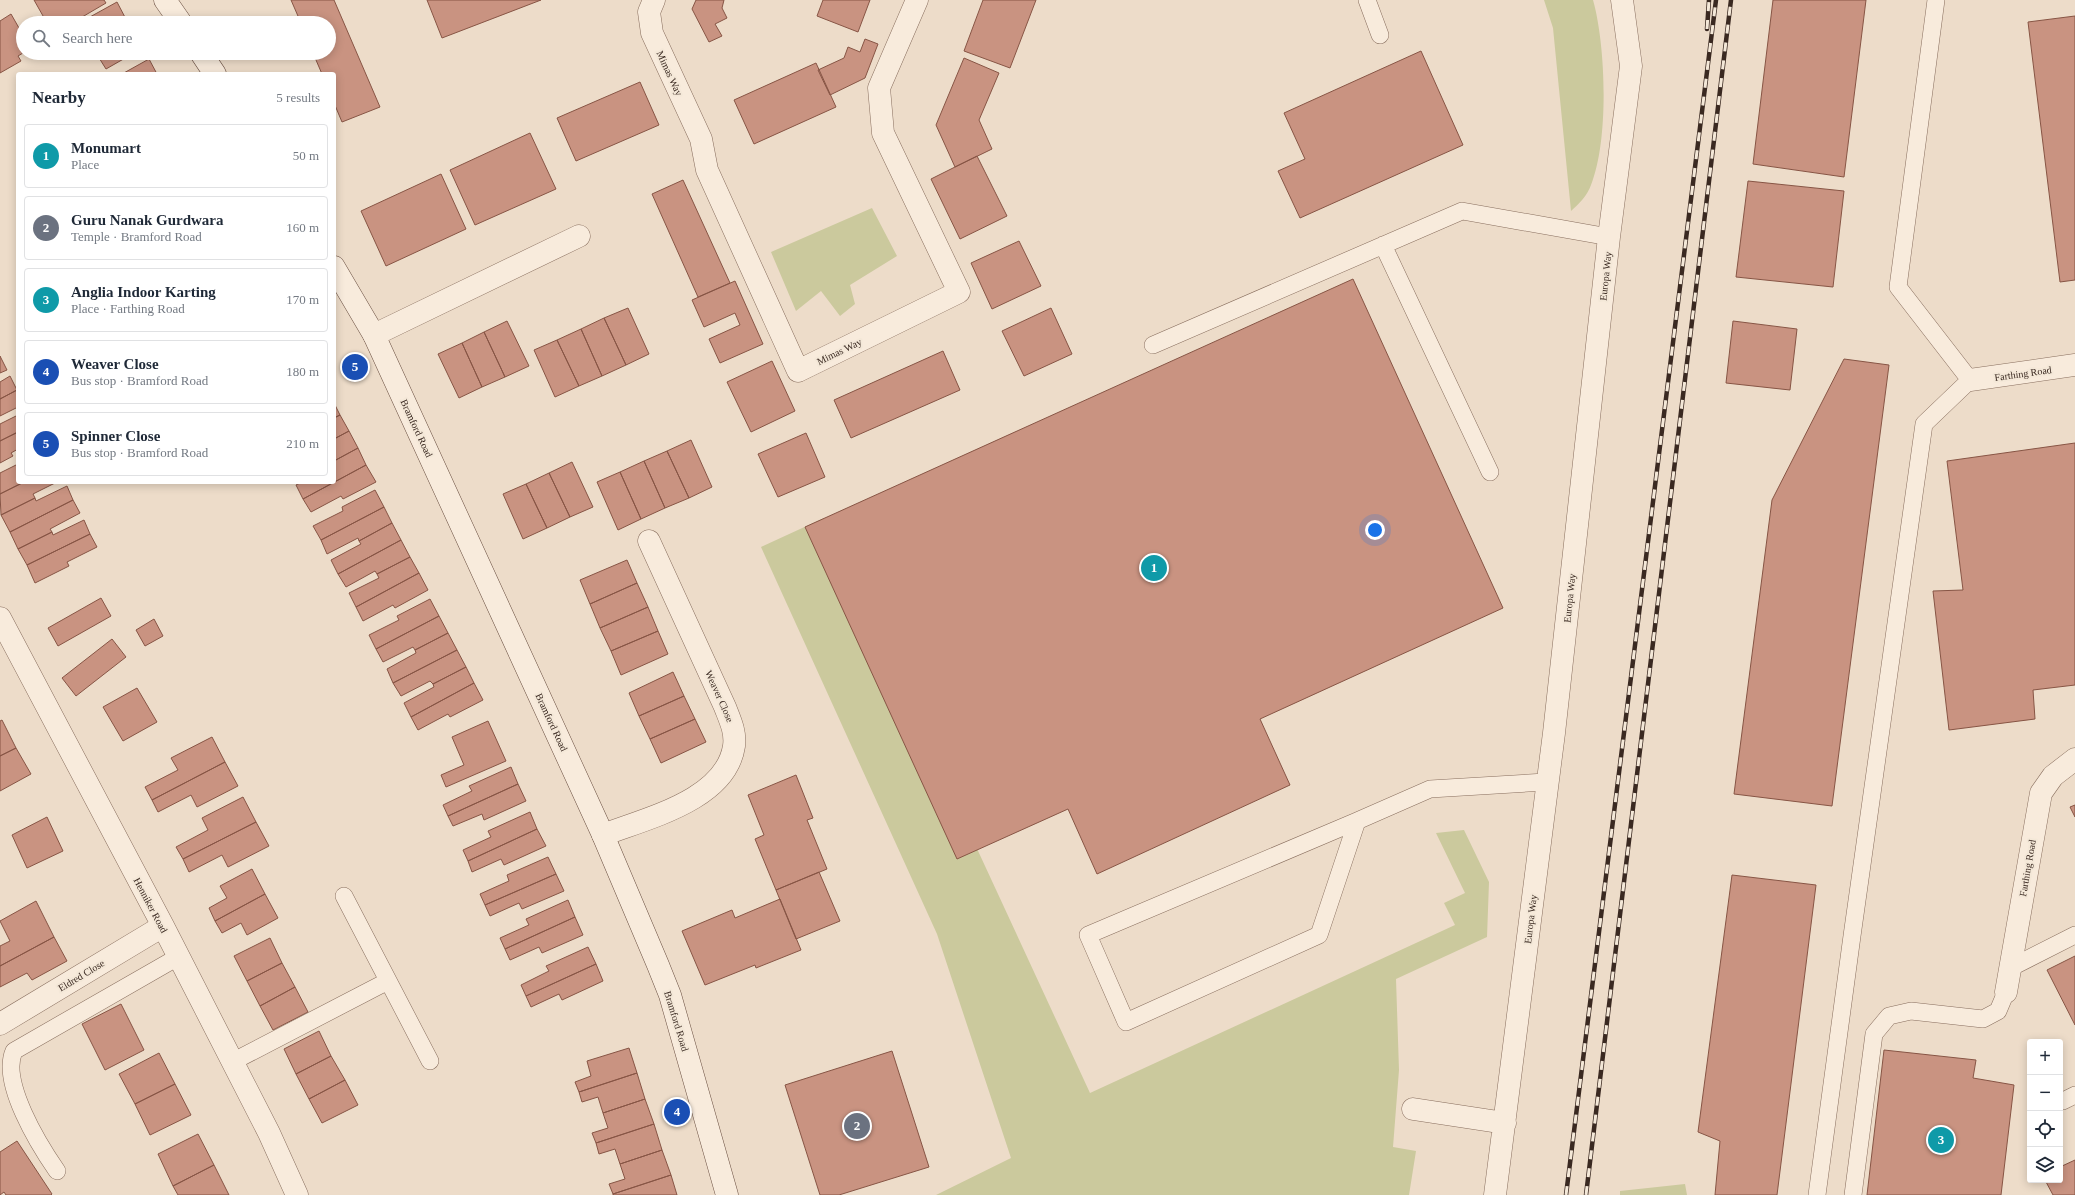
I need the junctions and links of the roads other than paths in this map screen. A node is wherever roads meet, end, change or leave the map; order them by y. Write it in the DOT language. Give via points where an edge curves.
graph roads {
  1 [pos="165,0"];
  2 [pos="654,0"];
  3 [pos="917,0"];
  4 [pos="1367,0"];
  5 [pos="1622,0"];
  6 [pos="1936,0"];
  7 [pos="176,16"];
  8 [pos="1380,35"];
  9 [pos="206,60"];
  10 [pos="214,72"];
  11 [pos="579,236"];
  12 [pos="1609,237"];
  13 [pos="1383,245"];
  14 [pos="336,270"];
  15 [pos="374,335"];
  16 [pos="1153,345"];
  17 [pos="2075,366"];
  18 [pos="1970,380"];
  19 [pos="1490,472"];
  20 [pos="649,540"];
  21 [pos="0,618"];
  22 [pos="7,649"];
  23 [pos="2075,759"];
  24 [pos="1546,782"];
  25 [pos="1357,821"];
  26 [pos="603,835"];
  27 [pos="344,896"];
  28 [pos="163,926"];
  29 [pos="2075,935"];
  30 [pos="178,957"];
  31 [pos="2010,968"];
  32 [pos="388,981"];
  33 [pos="2006,992"];
  34 [pos="0,1024"];
  35 [pos="430,1061"];
  36 [pos="232,1062"];
  37 [pos="1413,1108"];
  38 [pos="1505,1123"];
  39 [pos="57,1171"];
  40 [pos="297,1195"];
  41 [pos="727,1195"];
  42 [pos="1495,1195"];
  43 [pos="1817,1195"];
  44 [pos="1853,1195"];
  1 -- 7 [label="street"];
  2 -- 3 [label="street, Mimas Way" via="649,12 652,33 701,139 707,170 798,371 959,292 883,133 879,88"];
  4 -- 8 [label="lane"];
  5 -- 12 [label="street, Europa Way" via="1631,66"];
  6 -- 18 [label="lane" via="1898,287"];
  9 -- 10 [label="street"];
  11 -- 15 [label="street"];
  12 -- 13 [label="lane" via="1462,211"];
  12 -- 24 [label="street, Europa Way" via="1554,733"];
  13 -- 16 [label="lane"];
  13 -- 19 [label="lane"];
  14 -- 15 [label="street, Bramford Road"];
  15 -- 26 [label="street, Bramford Road"];
  17 -- 18 [label="street, Farthing Road"];
  18 -- 43 [label="lane" via="1924,424"];
  20 -- 26 [label="street, Weaver Close" via="725,707 733,728 734,745 730,762 721,777 704,792 686,802"];
  21 -- 22 [label="street, Henniker Road"];
  22 -- 28 [label="street, Henniker Road"];
  23 -- 31 [label="street, Farthing Road" via="2053,776 2041,793"];
  24 -- 25 [label="lane" via="1430,789"];
  24 -- 38 [label="street, Europa Way"];
  25 -- 25 [label="lane" via="1319,935 1126,1022 1088,935"];
  26 -- 41 [label="street, Bramford Road" via="670,995"];
  27 -- 32 [label="lane"];
  28 -- 30 [label="street, Henniker Road"];
  28 -- 34 [label="street, Eldred Close"];
  29 -- 31 [label="lane"];
  30 -- 36 [label="street, Henniker Road"];
  30 -- 39 [label="lane" via="14,1051 8,1058 6,1069 9,1090 20,1116"];
  31 -- 33 [label="street, Farthing Road"];
  32 -- 35 [label="lane"];
  32 -- 36 [label="lane"];
  33 -- 44 [label="lane" via="1998,1011 1983,1018 1911,1011 1889,1016 1874,1034"];
  36 -- 40 [label="street, Henniker Road"];
  37 -- 38 [label="street"];
  38 -- 42 [label="street, Europa Way"];
}
